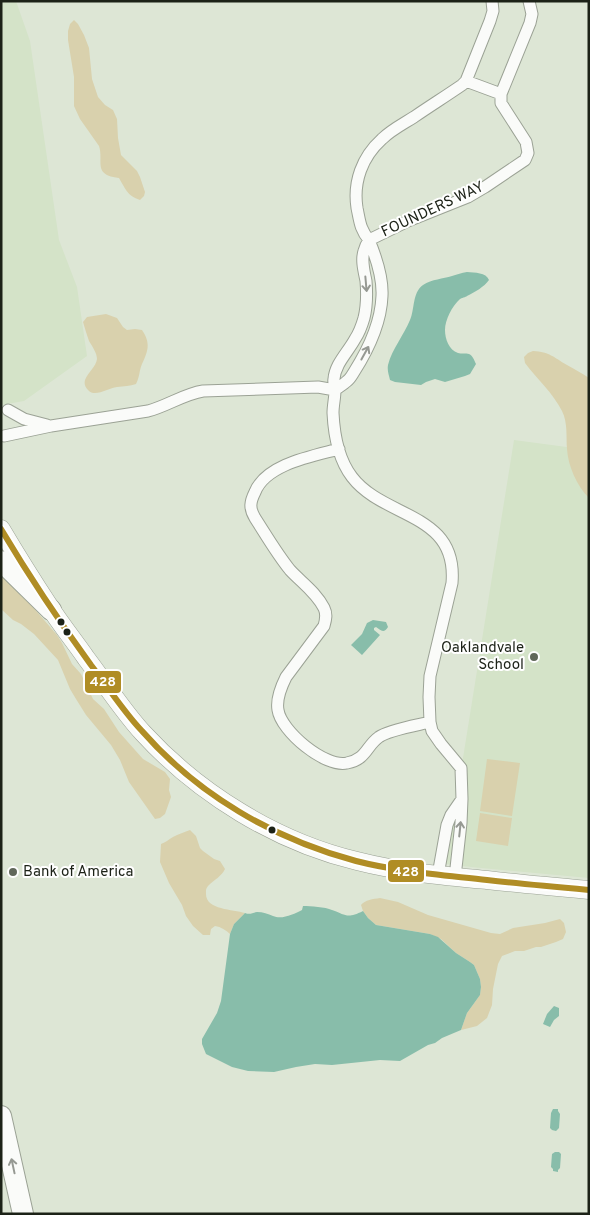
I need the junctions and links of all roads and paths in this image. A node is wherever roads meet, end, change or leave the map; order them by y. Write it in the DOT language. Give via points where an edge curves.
graph roads {
  1 [pos="492,1"];
  2 [pos="529,1"];
  3 [pos="466,81"];
  4 [pos="501,94"];
  5 [pos="369,240"];
  6 [pos="335,390"];
  7 [pos="8,410"];
  8 [pos="51,426"];
  9 [pos="4,436"];
  10 [pos="339,449"];
  11 [pos="1,529"];
  12 [pos="1,561"];
  13 [pos="51,610"];
  14 [pos="430,722"];
  15 [pos="462,799"];
  16 [pos="446,876"];
  17 [pos="589,890"];
  18 [pos="1,1116"];
  19 [pos="23,1214"];
  1 -- 3 [label="street" via="490,21"];
  2 -- 4 [label="street" via="530,23"];
  3 -- 4 [label="street"];
  3 -- 5 [label="street, FOUNDERS WAY" via="387,134 367,157 357,181 356,203 362,232"];
  4 -- 5 [label="street, FOUNDERS WAY" via="501,103 526,142 528,153 525,160 468,197"];
  5 -- 6 [label="street, FOUNDERS WAY, one-way" via="364,251 367,295 364,318 356,339 337,368"];
  6 -- 5 [label="street, FOUNDERS WAY, one-way" via="348,381 358,366 377,325 382,287"];
  6 -- 8 [label="street" via="318,387 204,390 148,411"];
  6 -- 10 [label="street, FOUNDERS WAY" via="333,414"];
  7 -- 8 [label="street" via="24,419"];
  8 -- 9 [label="street"];
  10 -- 14 [label="street, FOUNDERS WAY" via="358,484 427,525 440,537 450,554 452,583 430,676"];
  10 -- 14 [label="street" via="287,464 268,475 256,488 250,506 288,568 326,613 324,626 282,685 278,699 279,716 307,747 324,759 344,764 362,755 383,734"];
  11 -- 13 [label="main road"];
  12 -- 13 [label="highway"];
  13 -- 16 [label="main road" via="143,733 179,768 236,810 303,844 329,853 381,867"];
  14 -- 15 [label="street, FOUNDERS WAY" via="436,737 461,768"];
  16 -- 15 [label="street, FOUNDERS WAY, one-way" via="461,823"];
  15 -- 16 [label="street" via="447,826"];
  16 -- 17 [label="main road"];
  19 -- 18 [label="highway, one-way"];
}
